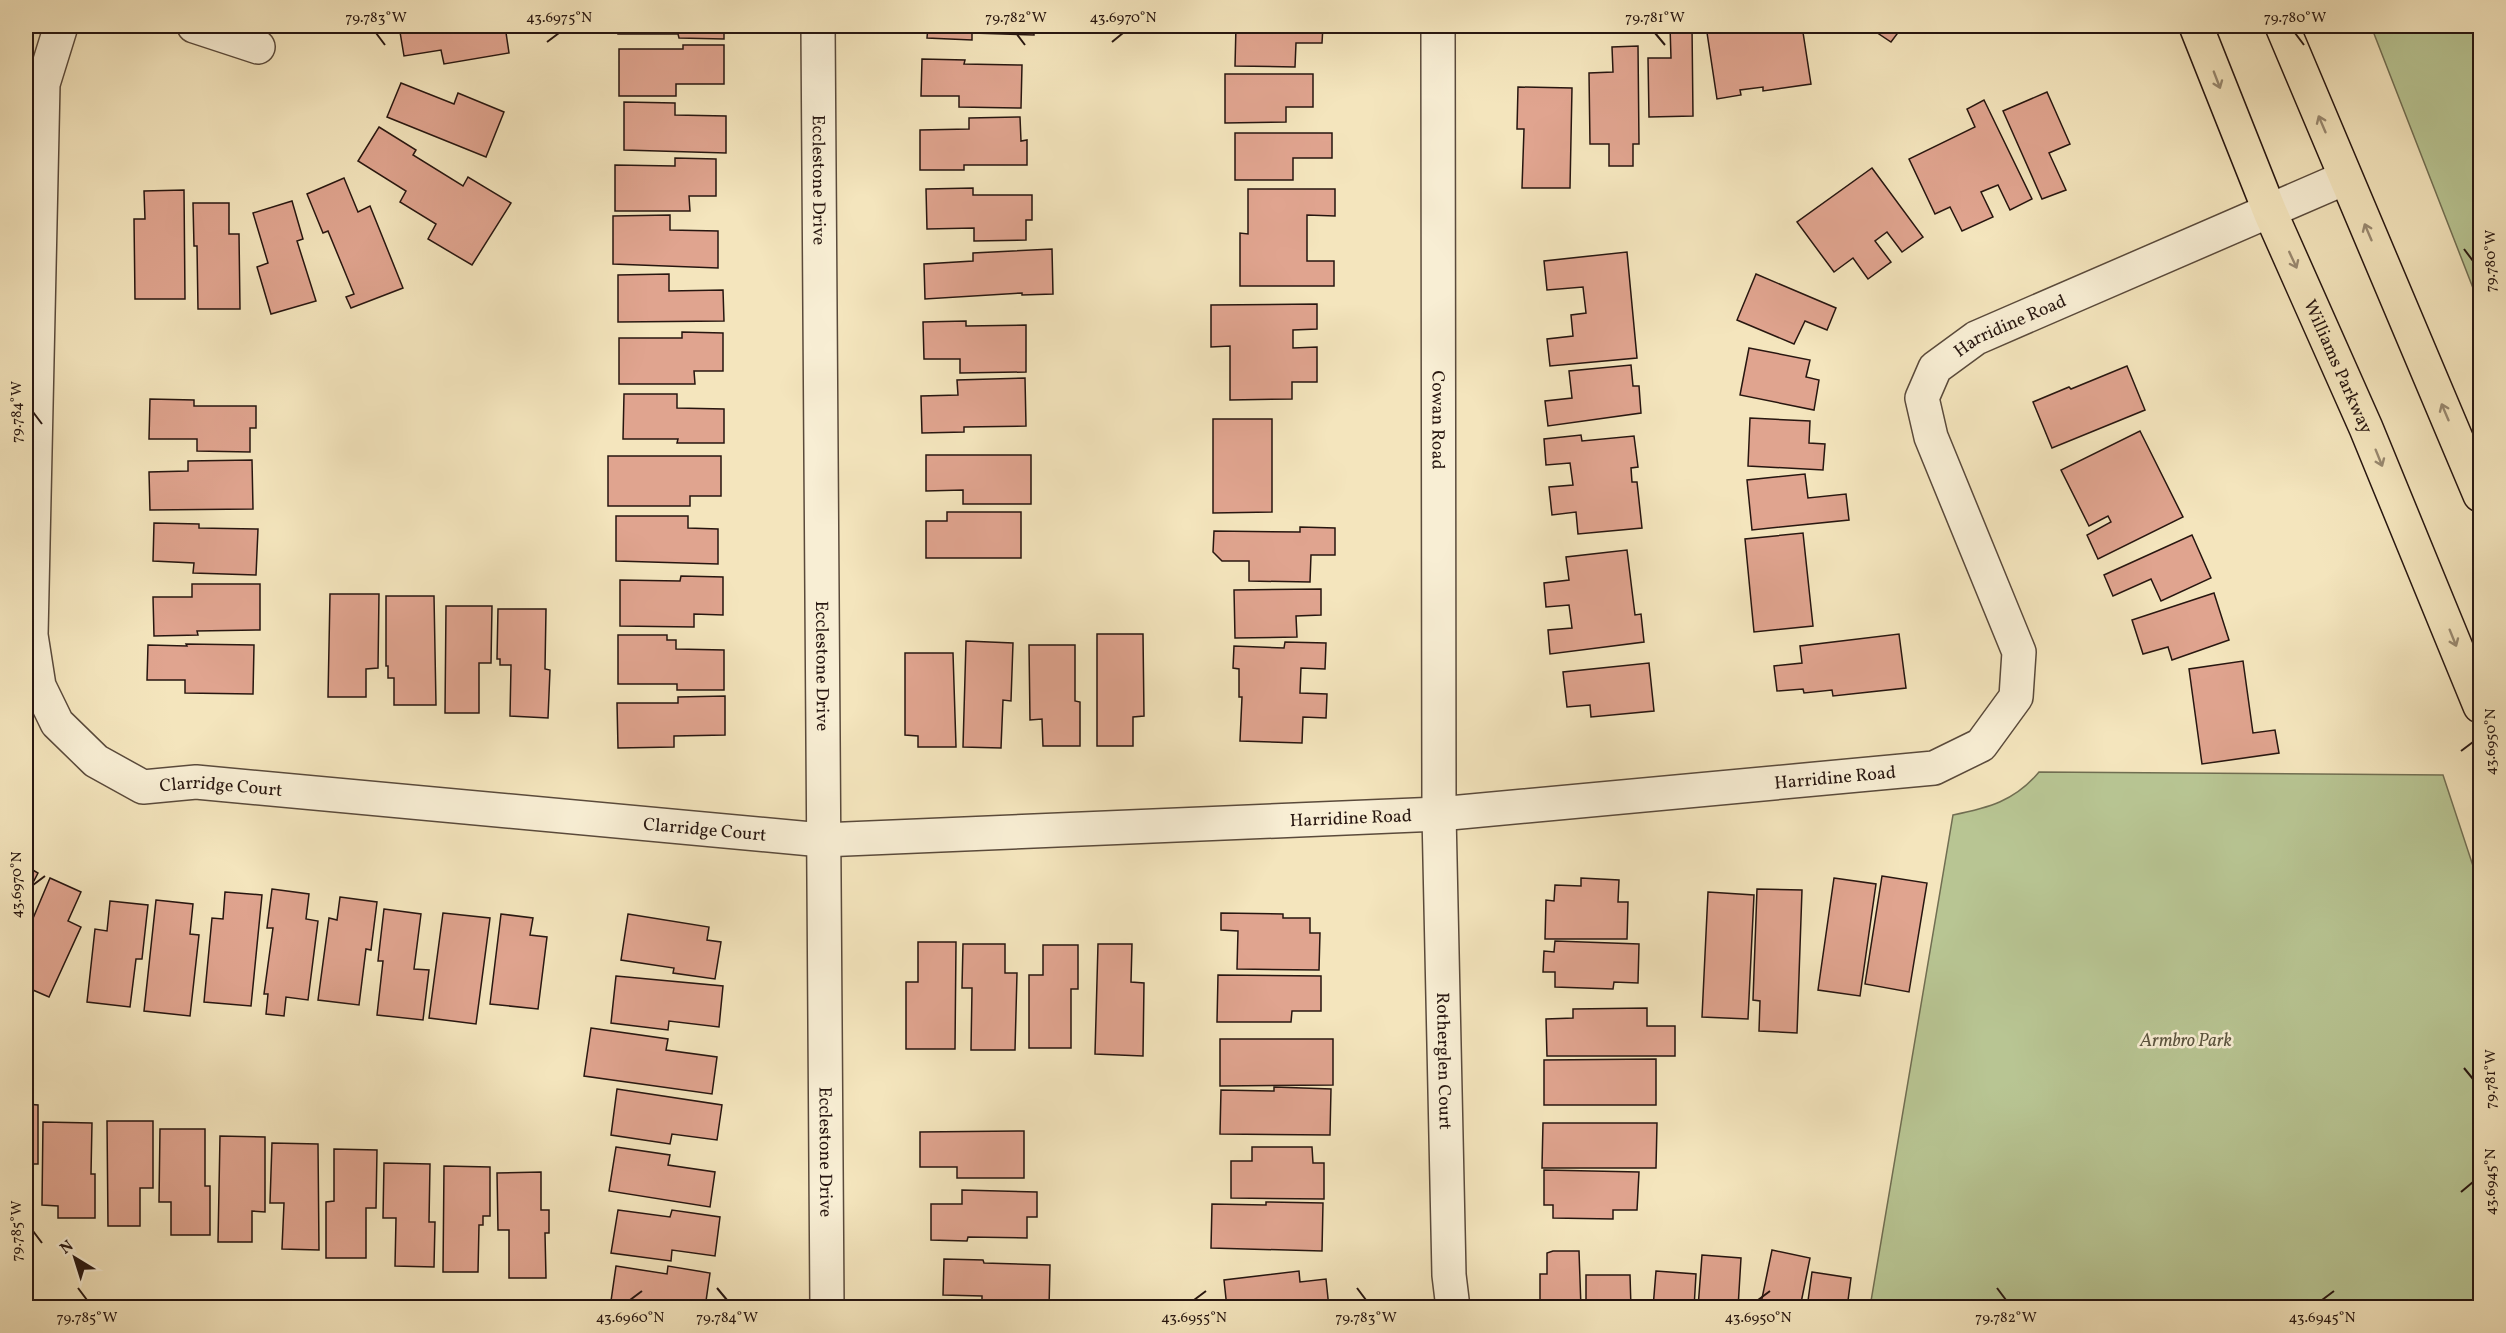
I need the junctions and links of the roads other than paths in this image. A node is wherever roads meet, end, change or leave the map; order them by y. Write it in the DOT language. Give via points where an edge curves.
graph roads {
  1 [pos="61,26"];
  2 [pos="194,26"];
  3 [pos="818,26"];
  4 [pos="1438,26"];
  5 [pos="2196,26"];
  6 [pos="2282,26"];
  7 [pos="258,47"];
  8 [pos="2344,178"];
  9 [pos="2270,212"];
  10 [pos="2481,495"];
  11 [pos="2481,706"];
  12 [pos="1439,814"];
  13 [pos="822,840"];
  14 [pos="827,1308"];
  15 [pos="1453,1308"];
  1 -- 13 [label="street, Clarridge Court" via="43,84 31,634 39,686 57,723 96,761 144,787 196,782"];
  2 -- 7 [label="street"];
  3 -- 13 [label="street, Ecclestone Drive"];
  4 -- 12 [label="street, Cowan Road"];
  5 -- 9 [label="main road, Williams Parkway, one-way"];
  8 -- 6 [label="main road, one-way"];
  8 -- 9 [label="street, Harridine Road"];
  10 -- 8 [label="main road, one-way"];
  9 -- 11 [label="main road, Williams Parkway, one-way" via="2367,428"];
  9 -- 12 [label="street, Harridine Road" via="1976,338 1935,368 1922,398 1931,437 2019,652 2016,697 1981,746 1934,768"];
  12 -- 13 [label="street, Harridine Road"];
  12 -- 15 [label="street, Rotherglen Court" via="1449,1275"];
  13 -- 14 [label="street, Ecclestone Drive"];
}
